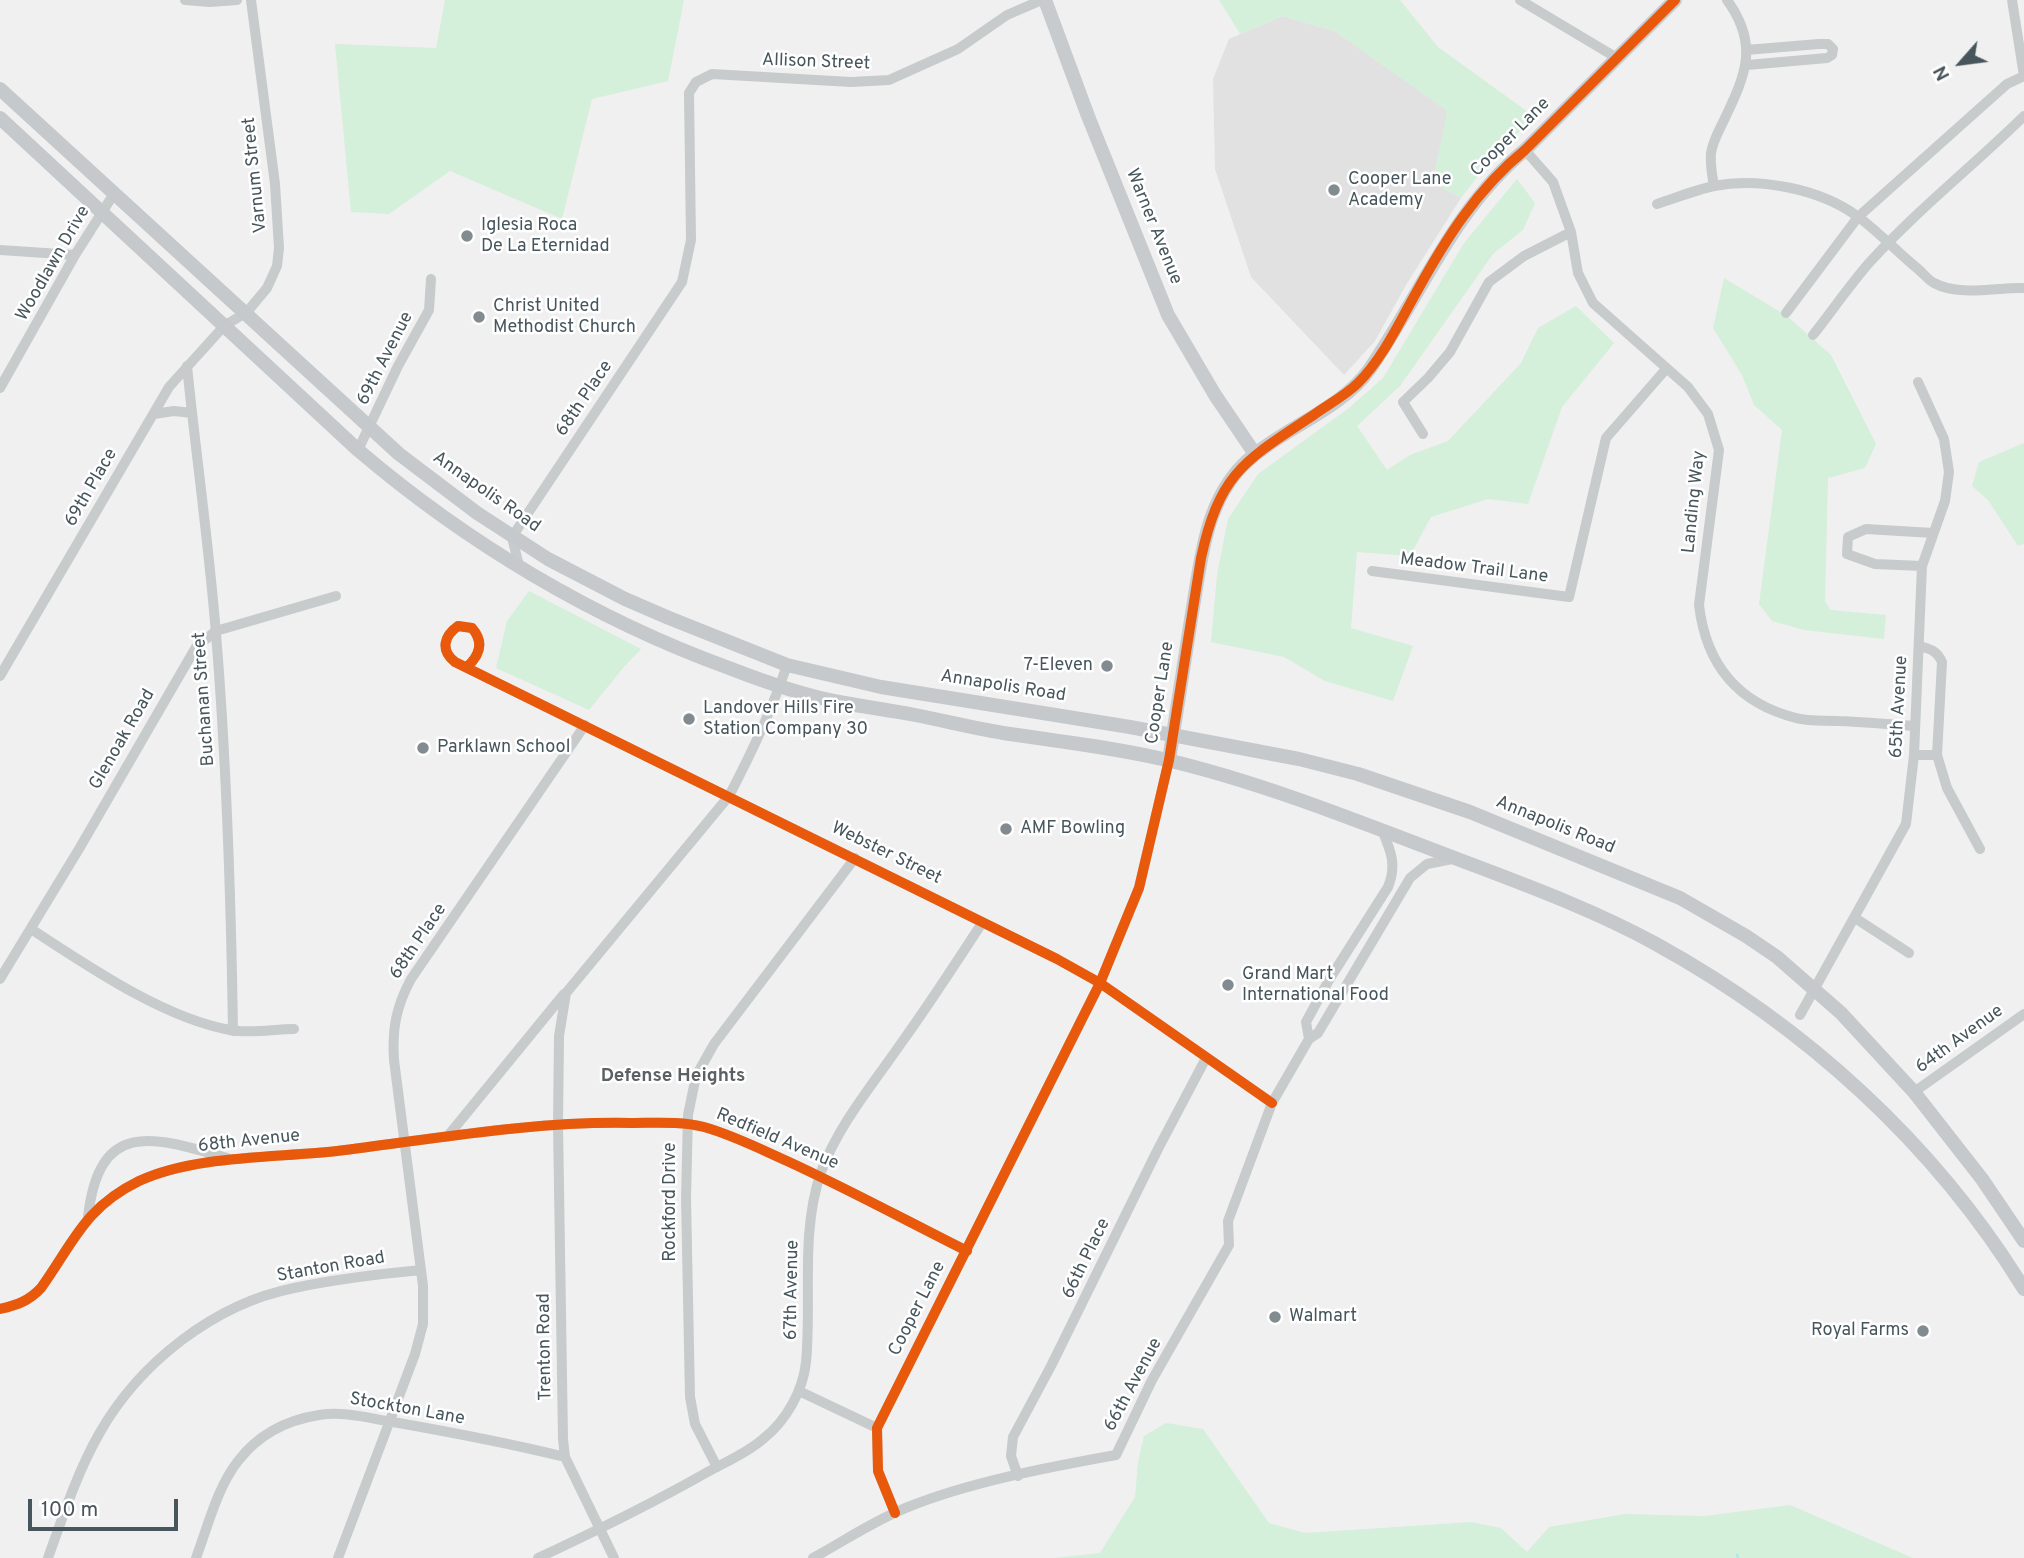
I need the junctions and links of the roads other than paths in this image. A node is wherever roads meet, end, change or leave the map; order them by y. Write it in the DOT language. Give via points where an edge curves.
graph roads {
  1 [pos="185,0"];
  2 [pos="237,0"];
  3 [pos="251,0"];
  4 [pos="1044,0"];
  5 [pos="1520,0"];
  6 [pos="1675,0"];
  7 [pos="1727,0"];
  8 [pos="2012,0"];
  9 [pos="1746,50"];
  10 [pos="1617,58"];
  11 [pos="1747,65"];
  12 [pos="2024,76"];
  13 [pos="695,82"];
  14 [pos="0,89"];
  15 [pos="2024,116"];
  16 [pos="0,118"];
  17 [pos="1525,150"];
  18 [pos="1714,186"];
  19 [pos="115,192"];
  20 [pos="1657,204"];
  21 [pos="103,212"];
  22 [pos="1858,217"];
  23 [pos="1571,232"];
  24 [pos="1888,243"];
  25 [pos="0,250"];
  26 [pos="75,255"];
  27 [pos="431,279"];
  28 [pos="2024,288"];
  29 [pos="247,312"];
  30 [pos="1786,313"];
  31 [pos="224,326"];
  32 [pos="1813,335"];
  33 [pos="187,366"];
  34 [pos="1665,369"];
  35 [pos="1918,383"];
  36 [pos="0,388"];
  37 [pos="192,413"];
  38 [pos="154,414"];
  39 [pos="369,428"];
  40 [pos="1423,434"];
  41 [pos="358,450"];
  42 [pos="1255,454"];
  43 [pos="1933,533"];
  44 [pos="512,537"];
  45 [pos="519,566"];
  46 [pos="1922,566"];
  47 [pos="1372,571"];
  48 [pos="336,596"];
  49 [pos="216,631"];
  50 [pos="1919,646"];
  51 [pos="787,664"];
  52 [pos="467,667"];
  53 [pos="0,677"];
  54 [pos="780,687"];
  55 [pos="585,726"];
  56 [pos="1914,726"];
  57 [pos="1172,737"];
  58 [pos="1914,755"];
  59 [pos="1937,755"];
  60 [pos="1168,760"];
  61 [pos="729,796"];
  62 [pos="1382,830"];
  63 [pos="1980,849"];
  64 [pos="855,858"];
  65 [pos="1456,858"];
  66 [pos="1855,918"];
  67 [pos="982,923"];
  68 [pos="31,929"];
  69 [pos="1909,953"];
  70 [pos="0,979"];
  71 [pos="1100,983"];
  72 [pos="1815,989"];
  73 [pos="566,993"];
  74 [pos="2024,1014"];
  75 [pos="1800,1015"];
  76 [pos="294,1028"];
  77 [pos="233,1031"];
  78 [pos="1309,1039"];
  79 [pos="1206,1058"];
  80 [pos="1914,1092"];
  81 [pos="1272,1103"];
  82 [pos="558,1124"];
  83 [pos="687,1124"];
  84 [pos="447,1138"];
  85 [pos="405,1142"];
  86 [pos="234,1161"];
  87 [pos="820,1176"];
  88 [pos="88,1217"];
  89 [pos="2024,1241"];
  90 [pos="967,1251"];
  91 [pos="422,1270"];
  92 [pos="2024,1289"];
  93 [pos="0,1309"];
  94 [pos="799,1391"];
  95 [pos="390,1422"];
  96 [pos="877,1428"];
  97 [pos="565,1457"];
  98 [pos="717,1467"];
  99 [pos="1018,1476"];
  100 [pos="895,1513"];
  101 [pos="600,1531"];
  102 [pos="48,1558"];
  103 [pos="196,1558"];
  104 [pos="338,1558"];
  105 [pos="538,1558"];
  106 [pos="614,1558"];
  107 [pos="813,1558"];
  1 -- 2 [label="street"];
  3 -- 29 [label="street, Varnum Street" via="279,248 272,278"];
  4 -- 13 [label="street, Allison Street" via="1007,15 958,49 889,80 712,74"];
  4 -- 42 [label="street, Warner Avenue" via="1168,315"];
  5 -- 10 [label="street"];
  6 -- 10 [label="street, Cooper Lane"];
  7 -- 9 [label="street" via="1740,23"];
  8 -- 12 [label="street"];
  9 -- 11 [label="street"];
  9 -- 11 [label="street" via="1819,44 1833,49 1827,58"];
  10 -- 17 [label="street, Cooper Lane"];
  11 -- 18 [label="street" via="1715,139"];
  12 -- 22 [label="street" via="2007,84"];
  13 -- 44 [label="street, 68th Place" via="689,93 691,240 682,282"];
  14 -- 19 [label="main road, Annapolis Road"];
  15 -- 24 [label="street"];
  16 -- 21 [label="main road"];
  17 -- 23 [label="street, Landing Way" via="1553,182"];
  17 -- 42 [label="street, Cooper Lane" via="1502,169 1456,226 1361,380"];
  18 -- 20 [label="street"];
  18 -- 22 [label="street" via="1754,184 1797,190"];
  19 -- 21 [label="street, Woodlawn Drive"];
  19 -- 29 [label="main road, Annapolis Road"];
  21 -- 26 [label="street, Woodlawn Drive"];
  21 -- 31 [label="main road"];
  22 -- 24 [label="street"];
  22 -- 30 [label="street"];
  23 -- 34 [label="street, Landing Way" via="1578,273 1593,303"];
  23 -- 40 [label="street" via="1524,256 1489,282 1450,352 1403,402"];
  24 -- 28 [label="street" via="1934,283 1954,290"];
  24 -- 32 [label="street"];
  25 -- 26 [label="street"];
  26 -- 36 [label="street, Woodlawn Drive"];
  27 -- 39 [label="street, 69th Avenue" via="429,310"];
  29 -- 31 [label="street, Varnum Street"];
  29 -- 39 [label="main road, Annapolis Road"];
  31 -- 33 [label="street, 69th Place"];
  31 -- 41 [label="main road"];
  33 -- 37 [label="street, Buchanan Street"];
  33 -- 38 [label="street, 69th Place"];
  34 -- 47 [label="street, Meadow Trail Lane" via="1606,438 1569,597"];
  34 -- 56 [label="street, Landing Way" via="1688,387 1708,414 1719,450 1699,605 1708,649 1720,668 1749,697 1798,719"];
  35 -- 43 [label="street, 65th Avenue" via="1944,439 1949,472"];
  37 -- 38 [label="street"];
  37 -- 49 [label="street, Buchanan Street"];
  38 -- 53 [label="street, 69th Place"];
  39 -- 41 [label="street, 69th Avenue"];
  39 -- 44 [label="main road, Annapolis Road"];
  41 -- 45 [label="main road" via="433,509"];
  42 -- 57 [label="street, Cooper Lane" via="1227,485 1207,530"];
  43 -- 46 [label="street, 65th Avenue"];
  43 -- 46 [label="street" via="1866,529 1847,537 1847,554 1875,564"];
  44 -- 45 [label="street"];
  44 -- 51 [label="main road, Annapolis Road" via="625,598"];
  45 -- 54 [label="main road" via="641,632"];
  46 -- 50 [label="street, 65th Avenue"];
  48 -- 49 [label="street, Glenoak Road"];
  49 -- 68 [label="street, Glenoak Road" via="188,658"];
  49 -- 77 [label="street, Buchanan Street" via="230,853"];
  50 -- 56 [label="street, 65th Avenue"];
  50 -- 59 [label="street" via="1938,653 1941,663"];
  51 -- 54 [label="street"];
  51 -- 57 [label="main road, Annapolis Road" via="885,688"];
  52 -- 55 [label="street, Webster Street"];
  54 -- 60 [label="main road" via="839,702"];
  54 -- 61 [label="street"];
  55 -- 61 [label="street, Webster Street"];
  55 -- 85 [label="street, 68th Place" via="411,979 399,1004 392,1037"];
  56 -- 58 [label="street, 65th Avenue"];
  57 -- 60 [label="street, Cooper Lane"];
  57 -- 72 [label="main road, Annapolis Road" via="1358,774 1520,832 1680,898 1746,936"];
  58 -- 59 [label="street"];
  58 -- 66 [label="street, 65th Avenue" via="1906,824"];
  59 -- 63 [label="street" via="1947,788"];
  60 -- 62 [label="main road" via="1265,787"];
  60 -- 71 [label="street, Cooper Lane" via="1139,888"];
  61 -- 64 [label="street, Webster Street"];
  61 -- 73 [label="street"];
  62 -- 65 [label="main road"];
  62 -- 78 [label="street, 66th Avenue" via="1393,874 1306,1022"];
  64 -- 67 [label="street, Webster Street"];
  64 -- 83 [label="street, Rockford Drive" via="704,1059 692,1091"];
  65 -- 78 [label="street, 66th Avenue" via="1427,864 1410,878 1318,1033"];
  65 -- 92 [label="main road" via="1656,944 1796,1037 1913,1142 1978,1219"];
  66 -- 69 [label="street"];
  66 -- 72 [label="street, 65th Avenue"];
  67 -- 71 [label="street, Webster Street"];
  67 -- 87 [label="street, 67th Avenue" via="845,1123"];
  68 -- 70 [label="street, Glenoak Road"];
  68 -- 77 [label="street" via="150,1000"];
  71 -- 79 [label="street, Webster Street"];
  71 -- 90 [label="street, Cooper Lane"];
  72 -- 75 [label="street, 65th Avenue"];
  72 -- 80 [label="main road, Annapolis Road"];
  73 -- 82 [label="street" via="559,1036"];
  73 -- 84 [label="street"];
  74 -- 80 [label="street, 64th Avenue"];
  76 -- 77 [label="street"];
  78 -- 81 [label="street, 66th Avenue"];
  79 -- 81 [label="street, Webster Street"];
  79 -- 99 [label="street, 66th Place" via="1013,1437 1011,1456"];
  80 -- 89 [label="main road, Annapolis Road"];
  81 -- 99 [label="street, 66th Avenue" via="1228,1221 1228,1245 1152,1380 1116,1455"];
  82 -- 83 [label="street, Redfield Avenue"];
  82 -- 84 [label="street, 68th Avenue"];
  82 -- 97 [label="street, Trenton Road"];
  83 -- 87 [label="street, Redfield Avenue" via="723,1133"];
  83 -- 98 [label="street, Rockford Drive" via="691,1412"];
  84 -- 85 [label="street, 68th Avenue"];
  85 -- 86 [label="street, 68th Avenue"];
  85 -- 91 [label="street"];
  86 -- 88 [label="street, 68th Avenue" via="162,1172 119,1193"];
  86 -- 88 [label="street" via="156,1142 123,1145 106,1157 95,1177"];
  87 -- 90 [label="street, Redfield Avenue"];
  87 -- 94 [label="street, 67th Avenue" via="808,1243 807,1344"];
  88 -- 93 [label="street, 68th Avenue" via="32,1298"];
  90 -- 96 [label="street, Cooper Lane"];
  91 -- 95 [label="street" via="421,1336"];
  91 -- 102 [label="street, Stanton Road" via="293,1288 260,1298 173,1346 134,1387 100,1433"];
  94 -- 96 [label="street"];
  94 -- 98 [label="street, 67th Avenue" via="763,1440"];
  95 -- 97 [label="street, Stockton Lane"];
  95 -- 103 [label="street, Stockton Lane" via="320,1415 271,1431 228,1474"];
  95 -- 104 [label="street"];
  96 -- 100 [label="street, Cooper Lane" via="878,1471"];
  97 -- 101 [label="street, Trenton Road"];
  98 -- 101 [label="street, 67th Avenue"];
  99 -- 100 [label="street, 66th Avenue"];
  100 -- 107 [label="street, 66th Avenue"];
  101 -- 105 [label="street, 67th Avenue"];
  101 -- 106 [label="street, Trenton Road"];
}
